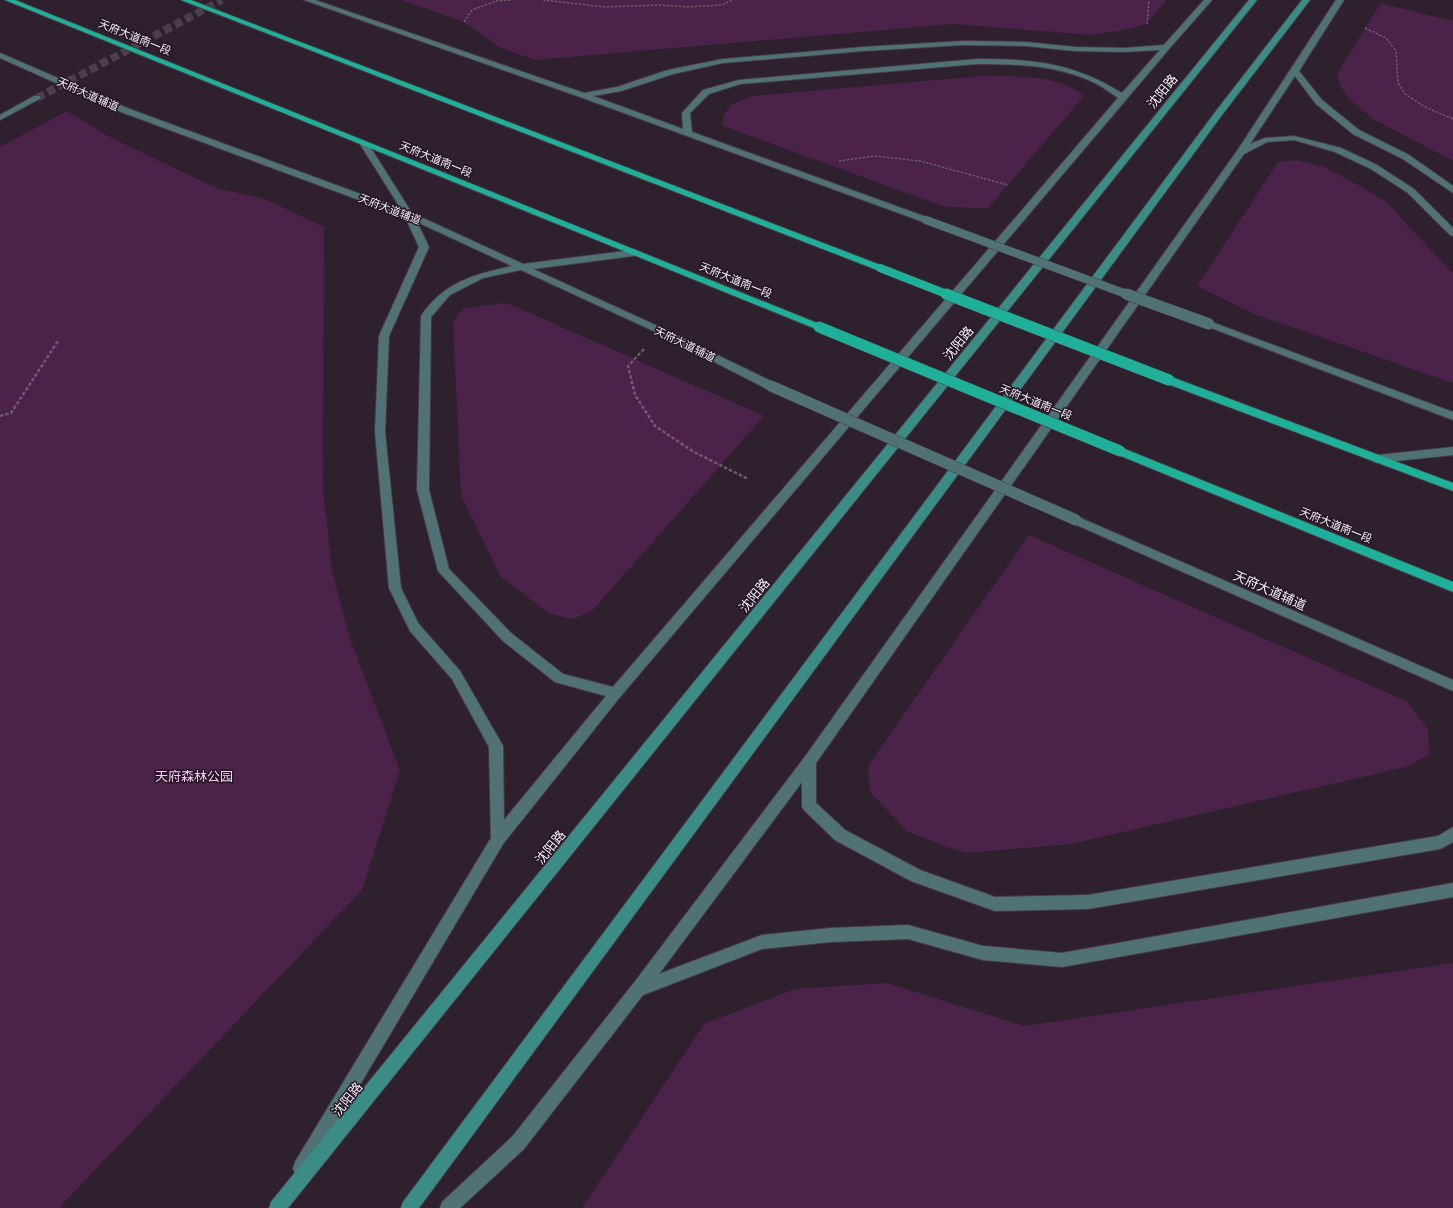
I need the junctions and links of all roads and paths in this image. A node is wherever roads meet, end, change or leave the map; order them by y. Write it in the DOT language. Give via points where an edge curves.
graph roads {
  1 [pos="9,0"];
  2 [pos="185,0"];
  3 [pos="308,0"];
  4 [pos="512,0"];
  5 [pos="543,0"];
  6 [pos="732,0"];
  7 [pos="1149,0"];
  8 [pos="1208,0"];
  9 [pos="1253,0"];
  10 [pos="1306,0"];
  11 [pos="1340,0"];
  12 [pos="464,22"];
  13 [pos="1147,24"];
  14 [pos="1365,28"];
  15 [pos="1166,47"];
  16 [pos="0,55"];
  17 [pos="1295,71"];
  18 [pos="583,95"];
  19 [pos="37,98"];
  20 [pos="1124,98"];
  21 [pos="0,118"];
  22 [pos="1453,119"];
  23 [pos="688,133"];
  24 [pos="364,144"];
  25 [pos="1241,152"];
  26 [pos="833,162"];
  27 [pos="1008,185"];
  28 [pos="1453,190"];
  29 [pos="409,216"];
  30 [pos="1453,233"];
  31 [pos="633,253"];
  32 [pos="522,267"];
  33 [pos="58,341"];
  34 [pos="628,366"];
  35 [pos="0,416"];
  36 [pos="1453,416"];
  37 [pos="1453,451"];
  38 [pos="1378,459"];
  39 [pos="748,479"];
  40 [pos="1453,487"];
  41 [pos="1453,587"];
  42 [pos="1453,686"];
  43 [pos="616,693"];
  44 [pos="809,762"];
  45 [pos="1453,834"];
  46 [pos="498,839"];
  47 [pos="1453,890"];
  48 [pos="638,990"];
  49 [pos="278,1206"];
  50 [pos="409,1208"];
  51 [pos="448,1208"];
  1 -- 24 [label="highway, 天府大道南一段"];
  2 -- 38 [label="highway, bridge"];
  3 -- 18 [label="street"];
  4 -- 12 [label="path" via="496,1 472,10"];
  5 -- 6 [label="path" via="605,7 687,7 722,4"];
  7 -- 13 [label="path"];
  8 -- 15 [label="street"];
  9 -- 49 [label="main road, 沈阳路"];
  10 -- 50 [label="main road" via="1219,113"];
  11 -- 17 [label="street"];
  14 -- 22 [label="path" via="1386,38 1396,51 1398,83 1405,94 1427,108"];
  15 -- 18 [label="street" via="1075,50 1026,44 963,43 863,48 723,61 671,72 618,89"];
  15 -- 20 [label="street"];
  16 -- 29 [label="street, 天府大道辅道" via="124,110"];
  17 -- 25 [label="street"];
  17 -- 28 [label="street" via="1319,102 1356,132 1406,157"];
  18 -- 23 [label="street"];
  19 -- 21 [label="street"];
  20 -- 23 [label="street" via="1098,80 1066,68 1040,63 974,61 739,82 706,92 701,97 686,113"];
  20 -- 43 [label="street"];
  23 -- 36 [label="street, bridge"];
  24 -- 29 [label="street"];
  24 -- 31 [label="highway, 天府大道南一段"];
  25 -- 30 [label="street" via="1265,140 1294,138 1338,150 1374,166 1411,191"];
  25 -- 44 [label="street"];
  26 -- 27 [label="path" via="876,156 898,158"];
  29 -- 32 [label="street, 天府大道辅道"];
  29 -- 46 [label="street" via="424,247 384,336 380,432 395,588 414,627 456,675 496,746"];
  31 -- 32 [label="street"];
  31 -- 41 [label="highway, 天府大道南一段, bridge"];
  32 -- 42 [label="street, 天府大道辅道, bridge" via="661,331 771,386"];
  32 -- 43 [label="street" via="480,276 447,294 426,316 423,490 444,571 507,637 559,678"];
  33 -- 35 [label="path" via="11,413"];
  34 -- 39 [label="path" via="635,395 655,426 694,452"];
  37 -- 38 [label="street"];
  38 -- 40 [label="highway"];
  43 -- 46 [label="street"];
  44 -- 45 [label="street" via="809,806 840,836 916,876 995,904 1088,902 1440,842"];
  44 -- 48 [label="street"];
  46 -- 49 [label="street"];
  47 -- 48 [label="street" via="1062,960 983,953 908,932 831,935 762,942"];
  48 -- 51 [label="street" via="518,1143"];
}
